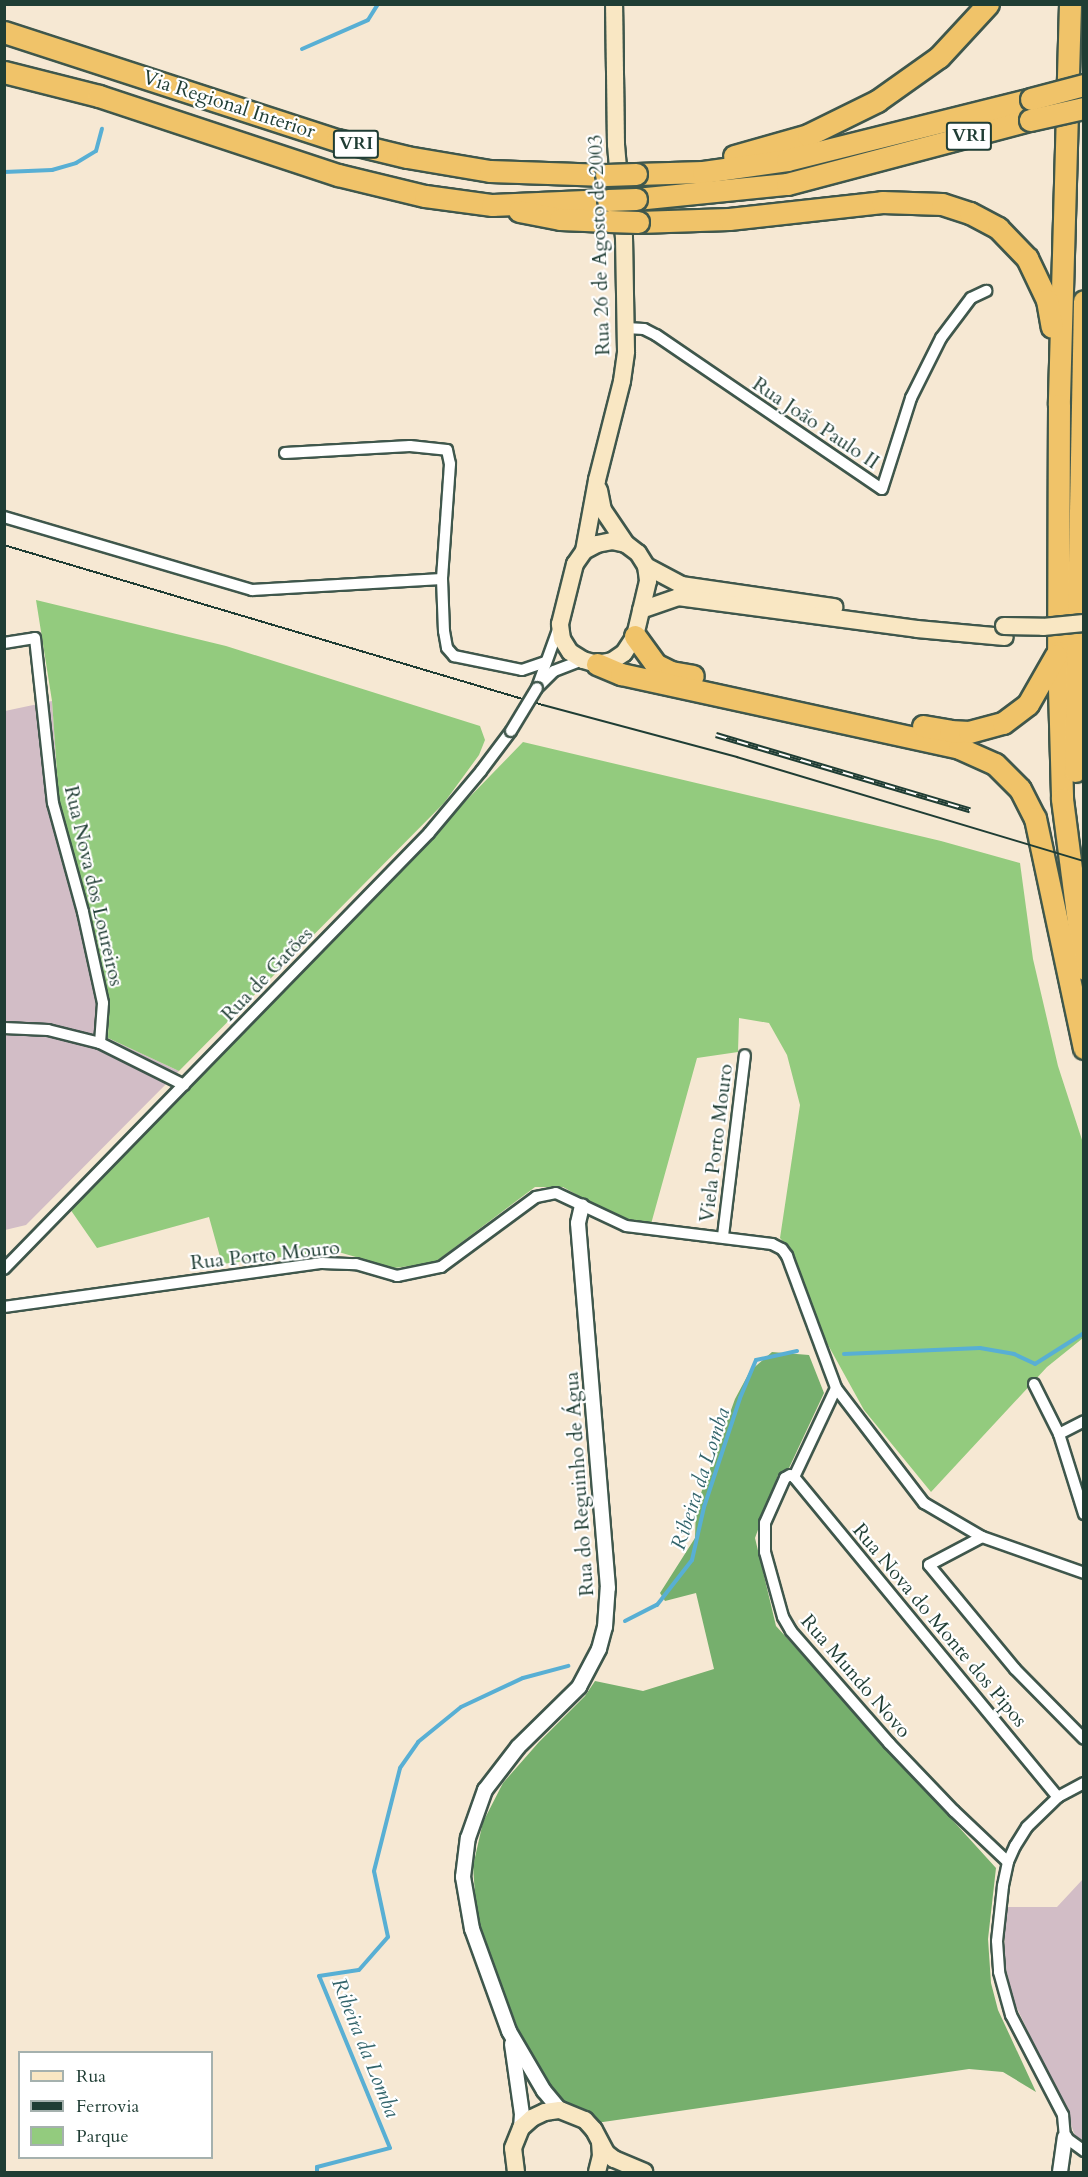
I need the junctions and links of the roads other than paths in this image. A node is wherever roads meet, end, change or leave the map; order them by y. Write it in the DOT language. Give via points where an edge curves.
graph roads {
  1 [pos="614,4"];
  2 [pos="988,4"];
  3 [pos="1070,4"];
  4 [pos="4,32"];
  5 [pos="4,72"];
  6 [pos="1083,85"];
  7 [pos="1083,108"];
  8 [pos="636,174"];
  9 [pos="492,205"];
  10 [pos="986,291"];
  11 [pos="1083,301"];
  12 [pos="626,328"];
  13 [pos="1059,405"];
  14 [pos="285,453"];
  15 [pos="597,480"];
  16 [pos="4,517"];
  17 [pos="626,544"];
  18 [pos="584,552"];
  19 [pos="646,566"];
  20 [pos="442,579"];
  21 [pos="641,610"];
  22 [pos="1083,623"];
  23 [pos="560,624"];
  24 [pos="1005,632"];
  25 [pos="1083,634"];
  26 [pos="635,636"];
  27 [pos="4,644"];
  28 [pos="1058,652"];
  29 [pos="545,662"];
  30 [pos="590,662"];
  31 [pos="537,688"];
  32 [pos="1078,934"];
  33 [pos="1083,969"];
  34 [pos="4,1028"];
  35 [pos="100,1043"];
  36 [pos="1083,1048"];
  37 [pos="745,1055"];
  38 [pos="184,1085"];
  39 [pos="582,1206"];
  40 [pos="723,1236"];
  41 [pos="4,1269"];
  42 [pos="4,1307"];
  43 [pos="1034,1384"];
  44 [pos="836,1388"];
  45 [pos="1083,1420"];
  46 [pos="1059,1434"];
  47 [pos="794,1477"];
  48 [pos="1083,1514"];
  49 [pos="982,1537"];
  50 [pos="1083,1573"];
  51 [pos="1083,1740"];
  52 [pos="1083,1783"];
  53 [pos="1058,1797"];
  54 [pos="1008,1862"];
  55 [pos="509,2031"];
  56 [pos="560,2110"];
  57 [pos="521,2128"];
  58 [pos="1065,2137"];
  59 [pos="600,2143"];
  60 [pos="1083,2151"];
  61 [pos="1060,2170"];
  62 [pos="515,2172"];
  63 [pos="597,2172"];
  64 [pos="644,2172"];
  1 -- 12 [label="main road, Rua 26 de Agosto de 2003" via="616,144"];
  2 -- 8 [label="highway" via="939,57 877,101 808,135 740,155"];
  3 -- 13 [label="highway"];
  4 -- 8 [label="highway, Via Regional Interior / VRI, bridge" via="337,140 407,157 489,171"];
  5 -- 9 [label="highway, Via Regional Interior / VRI" via="99,96 338,175 425,196"];
  6 -- 8 [label="highway, VRI, bridge" via="787,160 703,172"];
  7 -- 9 [label="highway, Via Regional Interior / VRI, bridge" via="787,184 636,199"];
  9 -- 13 [label="highway, bridge" via="560,219 638,222 729,219 882,202 942,204 970,213 998,228 1027,258 1042,290 1054,333"];
  10 -- 12 [label="street, Rua João Paulo II" via="971,298 941,338 911,398 882,489 656,335 644,329"];
  11 -- 32 [label="highway" via="1074,797"];
  12 -- 15 [label="main road, Rua 26 de Agosto de 2003" via="622,381"];
  13 -- 28 [label="highway"];
  14 -- 20 [label="street" via="410,446 447,450 450,464"];
  15 -- 17 [label="main road, Rua 26 de Agosto de 2003" via="603,510"];
  15 -- 18 [label="main road, Rua 26 de Agosto de 2003"];
  16 -- 20 [label="street" via="252,590"];
  17 -- 18 [label="main road" via="604,542"];
  17 -- 19 [label="main road"];
  18 -- 23 [label="main road" via="575,564"];
  19 -- 21 [label="main road" via="648,581"];
  19 -- 24 [label="main road" via="681,585"];
  20 -- 29 [label="street" via="444,631 447,648 454,656 522,670"];
  21 -- 24 [label="main road" via="678,597 917,629"];
  21 -- 26 [label="main road"];
  22 -- 24 [label="main road, bridge"];
  23 -- 29 [label="street, Rua de Gatões"];
  23 -- 30 [label="main road" via="562,639 570,652"];
  24 -- 25 [label="main road"];
  26 -- 28 [label="highway" via="655,664 671,672 950,732 988,728 1018,713 1039,689"];
  26 -- 30 [label="main road" via="624,653 612,661"];
  27 -- 35 [label="street, Rua Nova dos Loureiros" via="35,638 53,803 103,1003"];
  28 -- 32 [label="highway" via="1062,799"];
  29 -- 31 [label="street, Rua de Gatões"];
  30 -- 31 [label="street, Rua de Gatões" via="554,670"];
  30 -- 36 [label="highway" via="621,674 958,748 995,764 1020,789 1035,818"];
  31 -- 38 [label="street, Rua de Gatões, bridge" via="511,731 429,833"];
  32 -- 33 [label="highway"];
  34 -- 35 [label="street" via="48,1030"];
  35 -- 38 [label="street"];
  37 -- 40 [label="street, Viela Porto Mouro"];
  38 -- 41 [label="street, Rua de Gatões"];
  39 -- 40 [label="street, Rua Porto Mouro" via="626,1226"];
  39 -- 42 [label="street, Rua Porto Mouro" via="555,1193 536,1197 441,1267 397,1276 356,1264 322,1263"];
  39 -- 55 [label="street, Rua do Reguinho de Água" via="578,1223 607,1608 599,1648 589,1670 579,1686 501,1766 485,1790 468,1838 464,1877 467,1911"];
  40 -- 44 [label="street, Rua Porto Mouro" via="782,1249"];
  43 -- 46 [label="street"];
  44 -- 47 [label="street, Rua Mundo Novo"];
  44 -- 49 [label="street, Rua Porto Mouro" via="924,1503"];
  45 -- 46 [label="street"];
  46 -- 48 [label="street"];
  47 -- 53 [label="street, Rua Nova do Monte dos Pipos"];
  47 -- 54 [label="street, Rua Mundo Novo" via="785,1479 765,1523 765,1552 783,1617 897,1751"];
  49 -- 50 [label="street, Rua Porto Mouro"];
  49 -- 51 [label="street" via="928,1565 1015,1669"];
  52 -- 53 [label="street"];
  53 -- 54 [label="street" via="1027,1827"];
  54 -- 58 [label="street" via="997,1941 1003,1993 1063,2115"];
  55 -- 56 [label="street, Rua do Reguinho de Água" via="544,2091"];
  55 -- 57 [label="street, Rua do Reguinho de Água" via="518,2075"];
  56 -- 57 [label="main road" via="539,2115"];
  56 -- 59 [label="main road" via="585,2120"];
  57 -- 62 [label="main road" via="513,2148"];
  58 -- 60 [label="street"];
  58 -- 61 [label="street"];
  59 -- 63 [label="main road"];
  59 -- 64 [label="main road" via="614,2159"];
}
